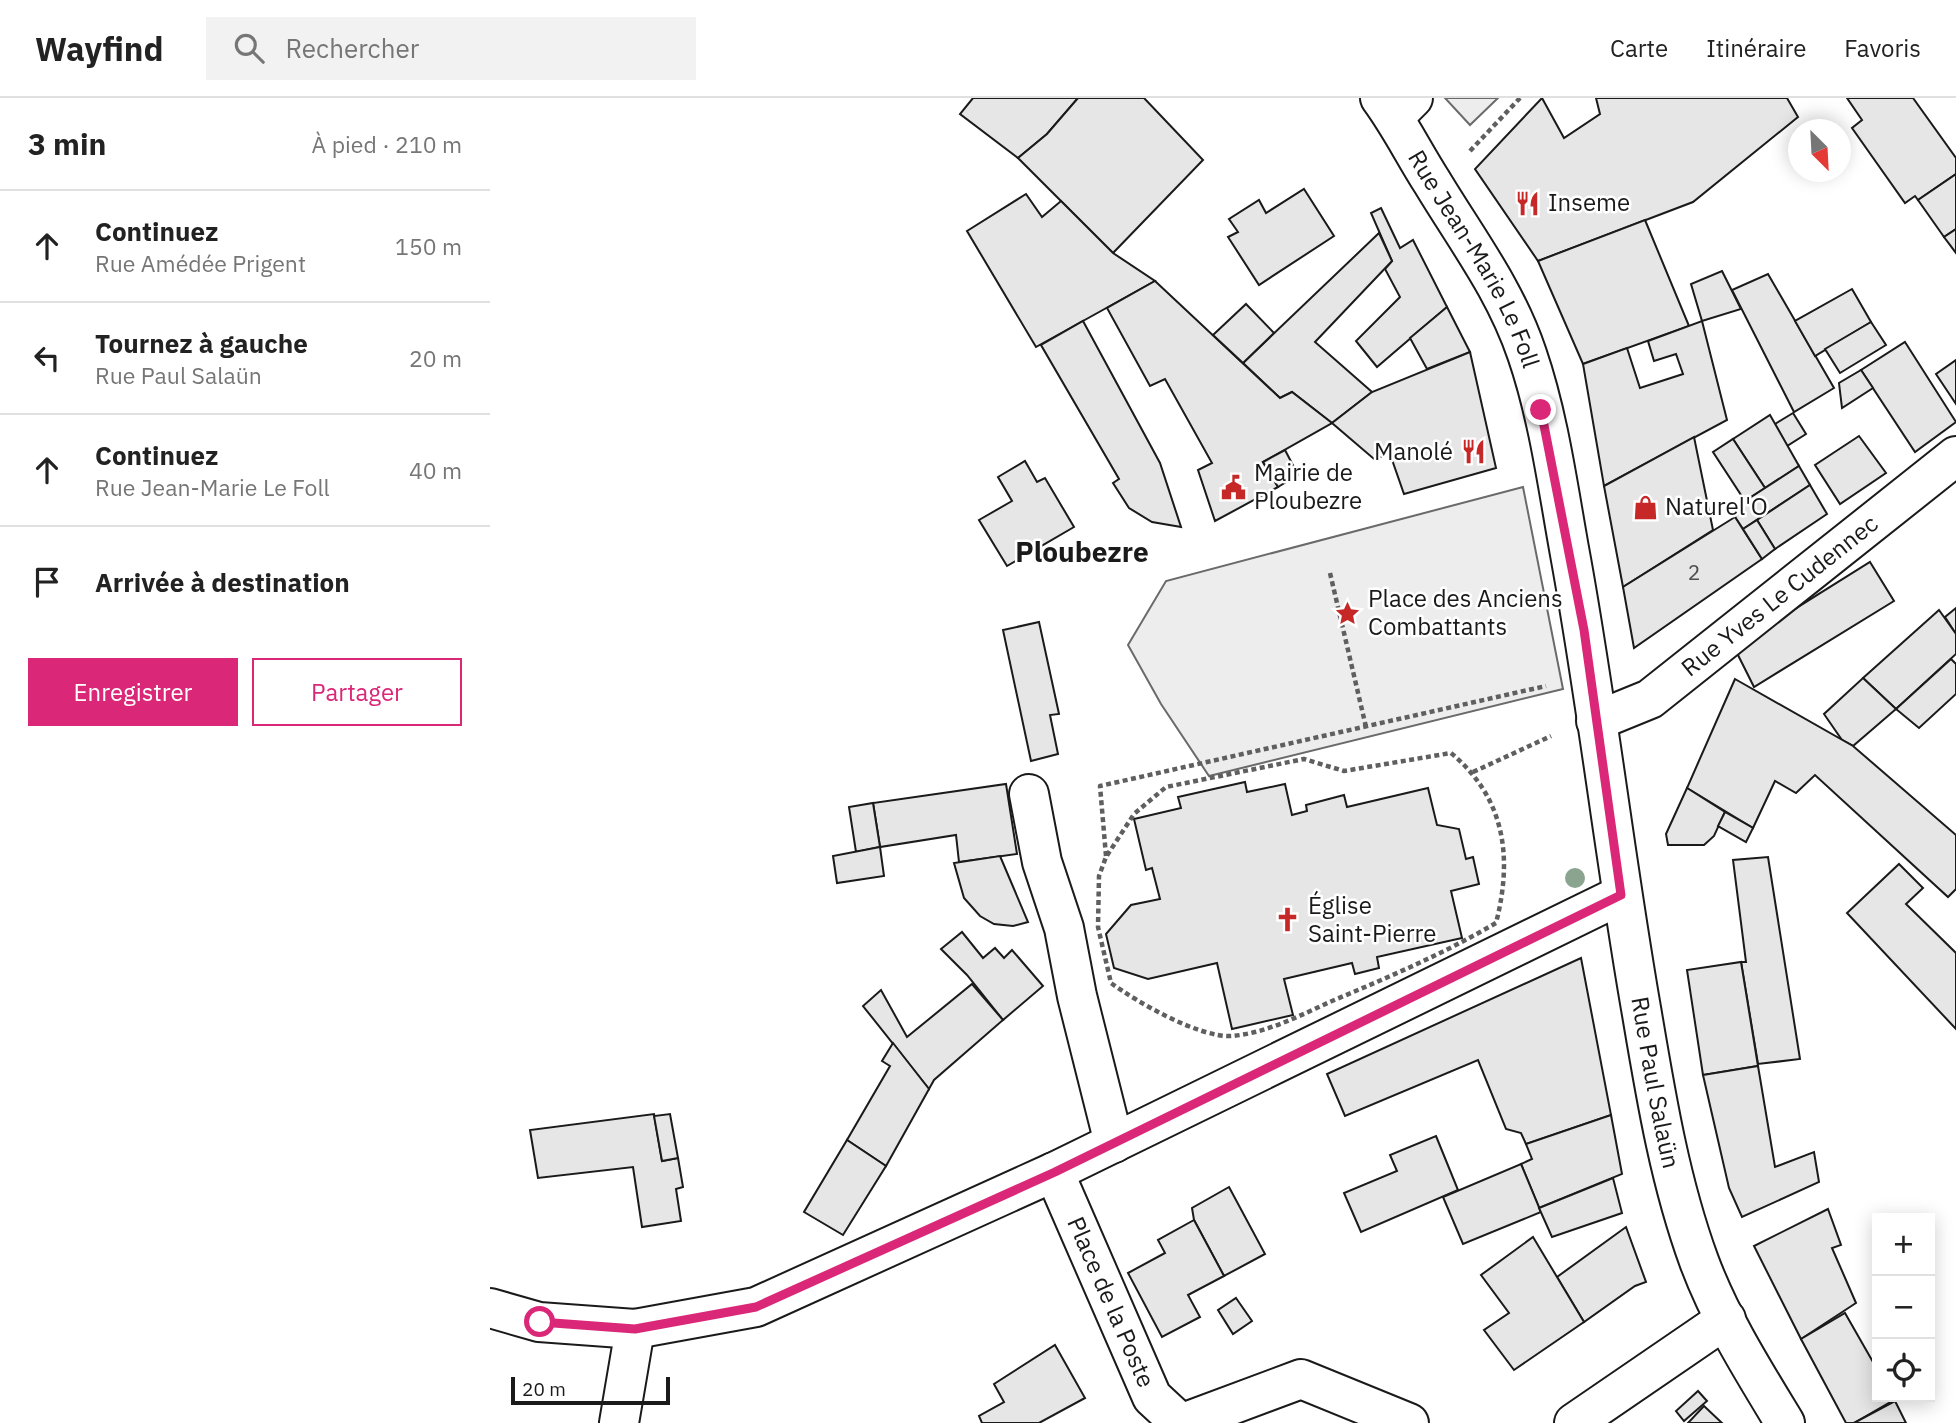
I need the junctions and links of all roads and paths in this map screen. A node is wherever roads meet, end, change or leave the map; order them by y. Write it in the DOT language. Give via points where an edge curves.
graph roads {
  1 [pos="1520,98"];
  2 [pos="1396,104"];
  3 [pos="1433,185"];
  4 [pos="1956,456"];
  5 [pos="1330,573"];
  6 [pos="1548,686"];
  7 [pos="1596,721"];
  8 [pos="1366,727"];
  9 [pos="1556,734"];
  10 [pos="1473,772"];
  11 [pos="1029,794"];
  12 [pos="1106,857"];
  13 [pos="1621,895"];
  14 [pos="1114,1143"];
  15 [pos="1055,1172"];
  16 [pos="490,1308"];
  17 [pos="1726,1320"];
  18 [pos="635,1329"];
  19 [pos="619,1423"];
  20 [pos="1182,1423"];
  21 [pos="1409,1423"];
  22 [pos="1574,1423"];
  23 [pos="1785,1423"];
  1 -- 3 [label="path"];
  2 -- 3 [label="street, Rue Jean-Marie Le Foll"];
  3 -- 7 [label="street, Rue Jean-Marie Le Foll" via="1460,221 1508,304 1528,356 1563,517"];
  4 -- 7 [label="street, Rue Yves Le Cudennec" via="1650,699"];
  5 -- 8 [label="path"];
  6 -- 8 [label="path"];
  7 -- 13 [label="street, Rue Paul Salaün"];
  8 -- 12 [label="path" via="1100,786"];
  9 -- 10 [label="path"];
  10 -- 12 [label="path" via="1451,753 1344,771 1304,759 1166,788 1134,814"];
  10 -- 12 [label="path" via="1504,837 1505,890 1496,923 1443,954 1263,1028 1230,1036 1144,1007 1111,983 1098,927 1099,876"];
  11 -- 14 [label="street" via="1041,862 1064,928"];
  13 -- 14 [label="street"];
  13 -- 17 [label="street, Rue Paul Salaün" via="1678,1198 1700,1264"];
  14 -- 15 [label="street"];
  15 -- 18 [label="street" via="756,1307"];
  15 -- 20 [label="street, Place de la Poste" via="1152,1397"];
  16 -- 18 [label="street" via="540,1322"];
  17 -- 22 [label="street"];
  17 -- 23 [label="street, Rue Paul Salaün"];
  18 -- 19 [label="street"];
  20 -- 21 [label="street, Place de la Poste" via="1301,1379"];
}
